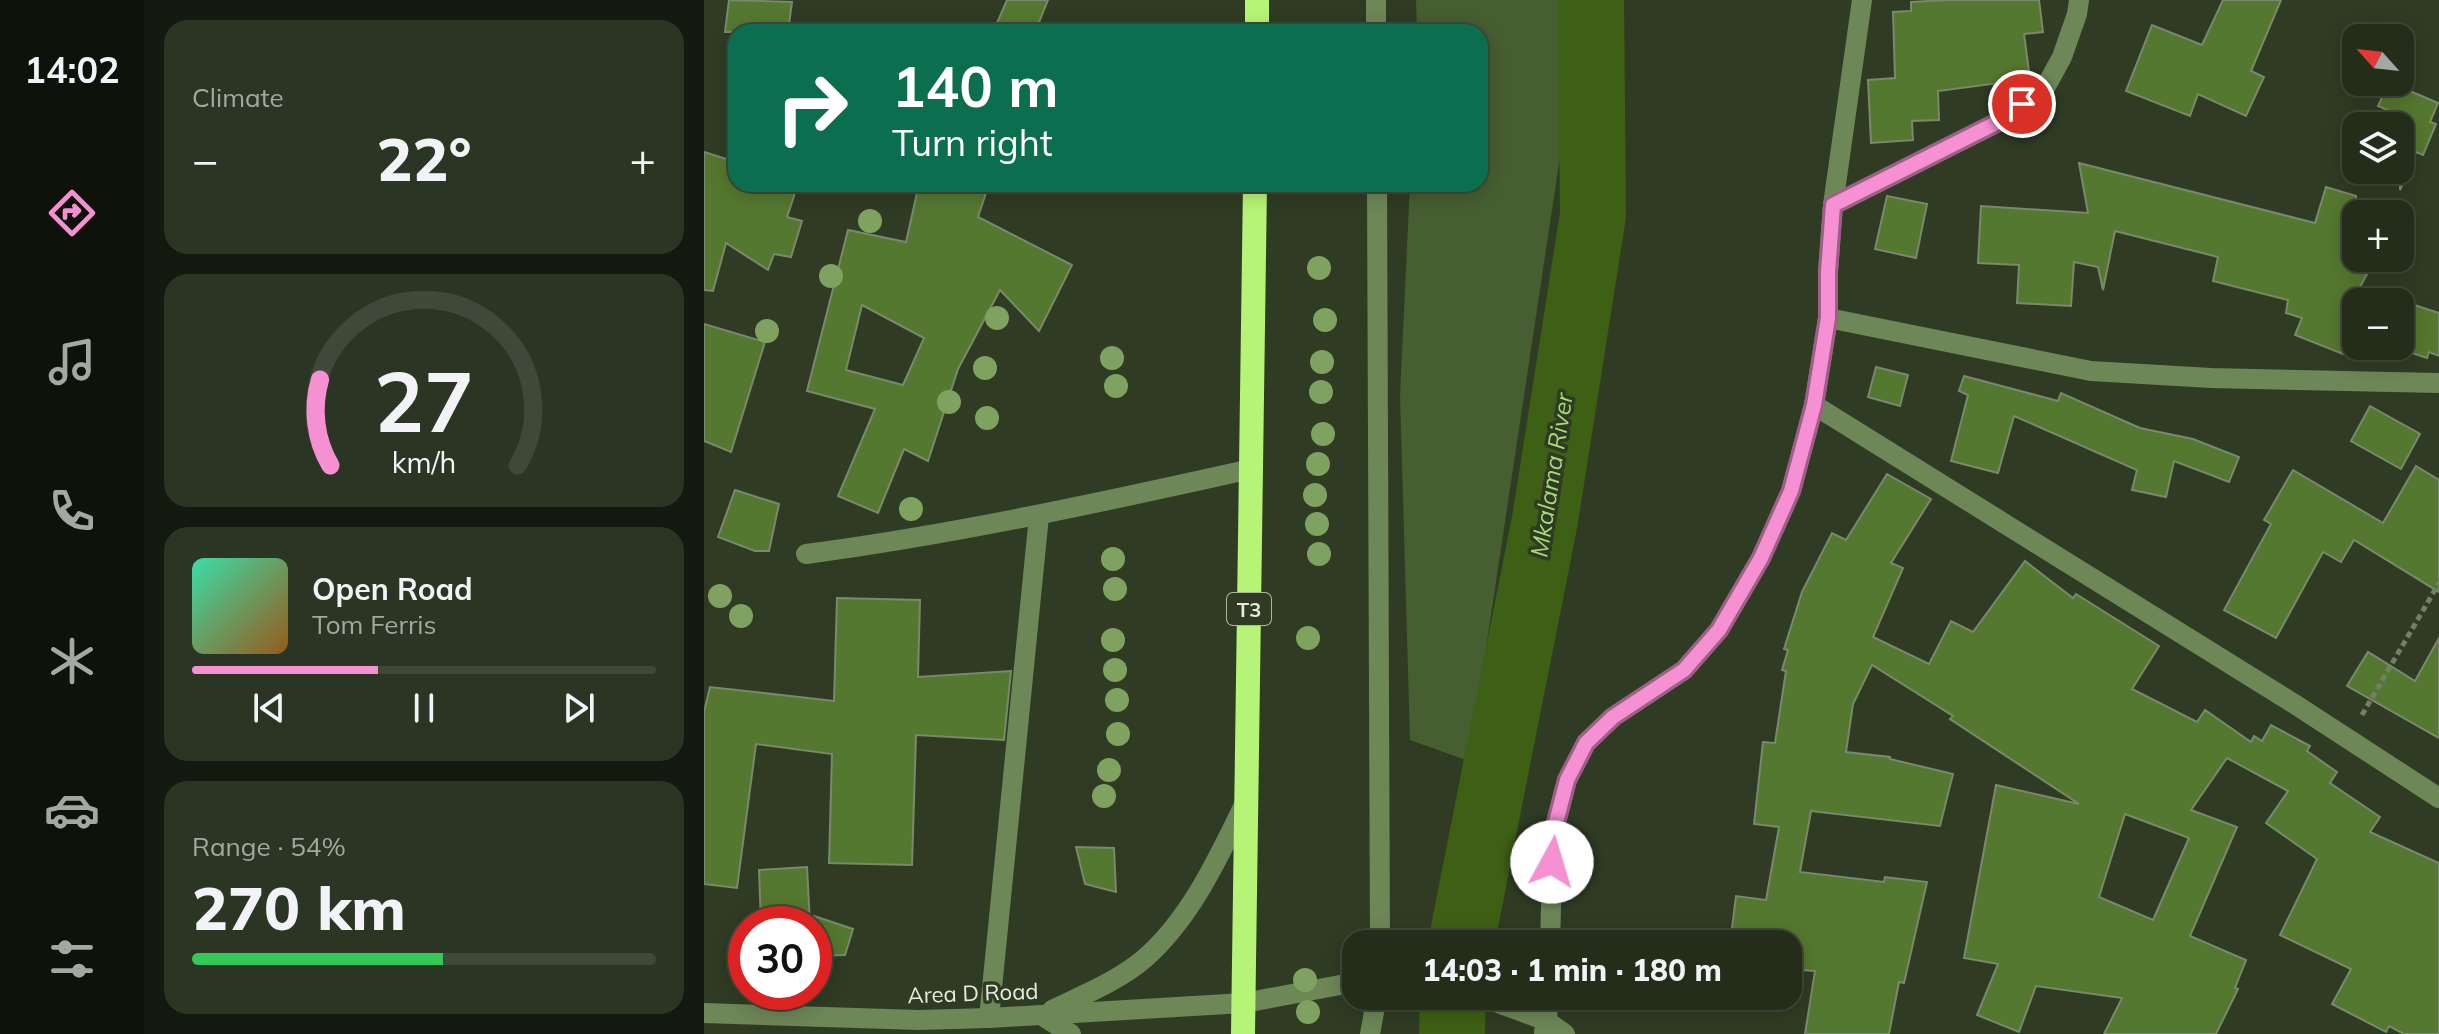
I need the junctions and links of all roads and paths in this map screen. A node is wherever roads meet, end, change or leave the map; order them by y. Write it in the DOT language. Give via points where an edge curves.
graph roads {
  1 [pos="1257,0"];
  2 [pos="1376,0"];
  3 [pos="1862,0"];
  4 [pos="2079,0"];
  5 [pos="1257,24"];
  6 [pos="1376,24"];
  7 [pos="1255,192"];
  8 [pos="1377,192"];
  9 [pos="1833,205"];
  10 [pos="1828,318"];
  11 [pos="2439,383"];
  12 [pos="1814,405"];
  13 [pos="1251,469"];
  14 [pos="1039,516"];
  15 [pos="806,554"];
  16 [pos="2439,583"];
  17 [pos="2347,741"];
  18 [pos="2439,798"];
  19 [pos="1246,800"];
  20 [pos="1380,930"];
  21 [pos="1550,930"];
  22 [pos="1342,985"];
  23 [pos="1244,1003"];
  24 [pos="1374,1010"];
  25 [pos="1508,1010"];
  26 [pos="704,1013"];
  27 [pos="1041,1015"];
  28 [pos="989,1018"];
  29 [pos="918,1027"];
  30 [pos="1545,1028"];
  31 [pos="1071,1034"];
  32 [pos="1243,1034"];
  33 [pos="1370,1034"];
  34 [pos="1565,1034"];
  1 -- 5 [label="highway"];
  2 -- 6 [label="street"];
  3 -- 9 [label="street"];
  4 -- 9 [label="street" via="2062,57 2045,88 2000,121"];
  7 -- 13 [label="highway, T3"];
  8 -- 20 [label="street"];
  9 -- 10 [label="street"];
  10 -- 11 [label="street" via="2091,371"];
  10 -- 12 [label="street"];
  12 -- 17 [label="street"];
  12 -- 21 [label="street" via="1791,491 1761,558 1719,630 1684,670 1613,717 1586,743 1567,780 1553,834"];
  13 -- 14 [label="street"];
  13 -- 19 [label="highway, T3"];
  14 -- 15 [label="street"];
  14 -- 28 [label="street"];
  16 -- 17 [label="path"];
  17 -- 18 [label="street"];
  19 -- 23 [label="highway, T3"];
  19 -- 27 [label="street" via="1214,866 1180,919 1144,959"];
  22 -- 23 [label="street, Area D Road"];
  23 -- 27 [label="street, Area D Road"];
  23 -- 32 [label="highway, T3"];
  24 -- 33 [label="street"];
  25 -- 30 [label="street"];
  26 -- 29 [label="street, Area D Road"];
  27 -- 28 [label="street, Area D Road"];
  27 -- 31 [label="street"];
  28 -- 29 [label="street, Area D Road"];
  30 -- 34 [label="street"];
}
